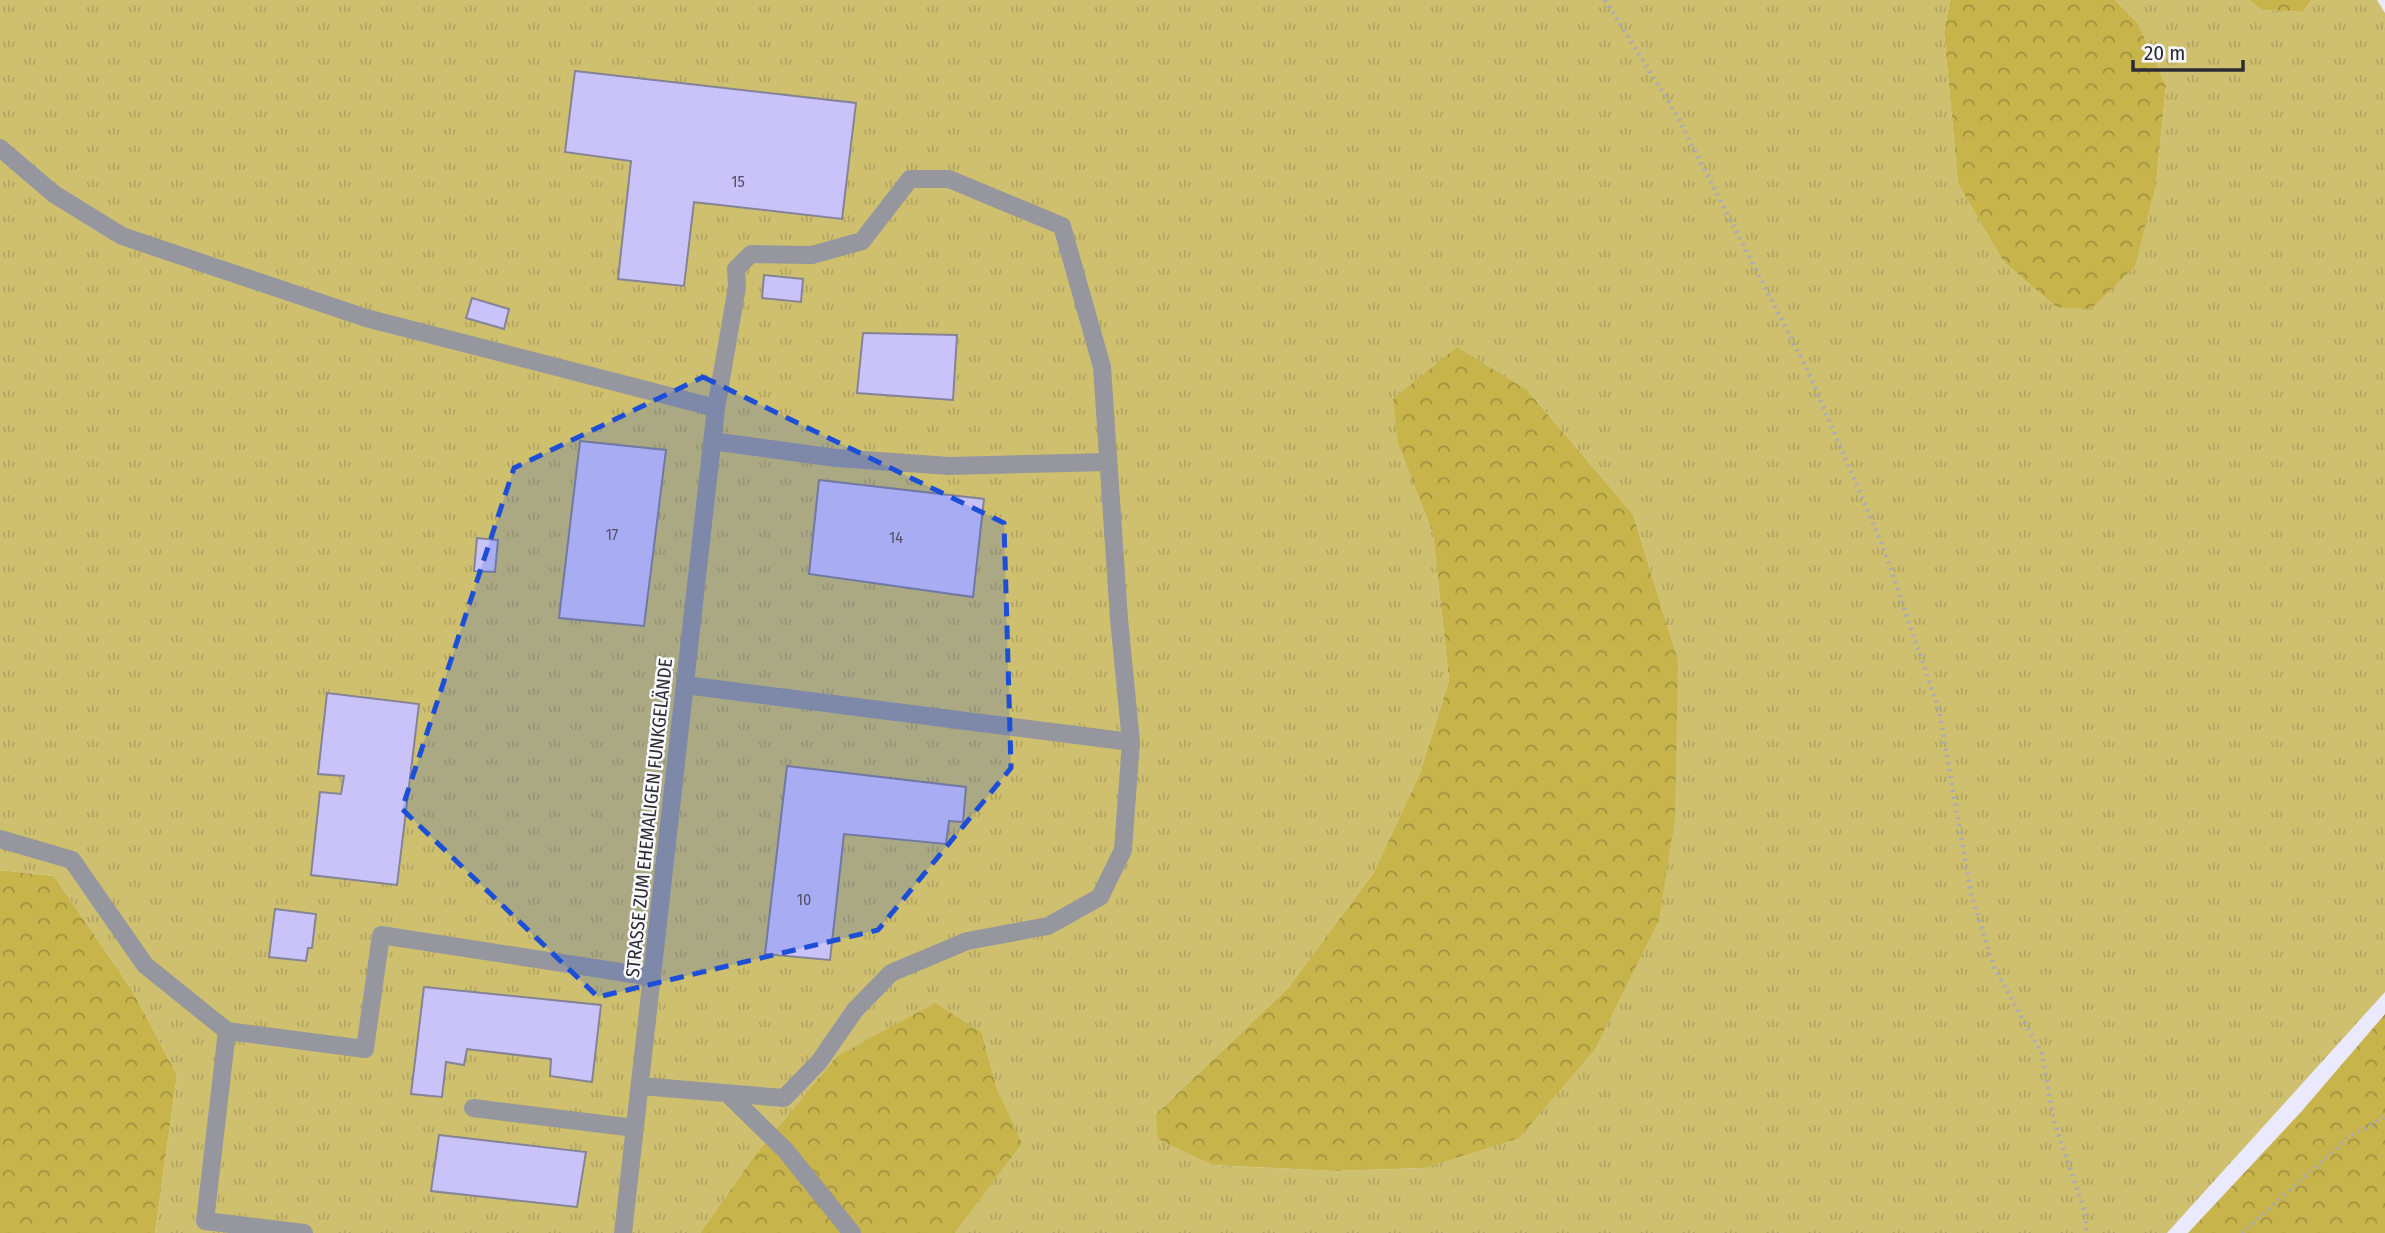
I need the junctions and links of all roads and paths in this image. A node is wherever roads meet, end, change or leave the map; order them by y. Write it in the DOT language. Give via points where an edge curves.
graph roads {
  1 [pos="1605,0"];
  2 [pos="0,148"];
  3 [pos="716,408"];
  4 [pos="712,440"];
  5 [pos="1108,462"];
  6 [pos="685,685"];
  7 [pos="1130,742"];
  8 [pos="0,839"];
  9 [pos="652,977"];
  10 [pos="227,1031"];
  11 [pos="640,1086"];
  12 [pos="727,1093"];
  13 [pos="473,1108"];
  14 [pos="2385,1117"];
  15 [pos="635,1128"];
  16 [pos="304,1233"];
  17 [pos="623,1233"];
  18 [pos="852,1233"];
  19 [pos="2086,1233"];
  20 [pos="2242,1233"];
  1 -- 19 [label="path" via="1675,112 1807,367 1882,544 1939,710 1971,894 1994,967 2042,1054 2054,1121 2086,1216"];
  2 -- 3 [label="lane" via="54,194 122,236 366,318"];
  3 -- 4 [label="lane, STRASSE ZUM EHEMALIGEN FUNKGELÄNDE"];
  3 -- 5 [label="lane, STRASSE ZUM EHEMALIGEN FUNKGELÄNDE" via="737,287 736,269 751,254 812,254 862,240 910,179 949,179 1062,226 1102,367"];
  4 -- 5 [label="lane" via="836,458 949,466"];
  4 -- 6 [label="lane, STRASSE ZUM EHEMALIGEN FUNKGELÄNDE"];
  5 -- 7 [label="lane"];
  6 -- 7 [label="lane"];
  6 -- 9 [label="lane, STRASSE ZUM EHEMALIGEN FUNKGELÄNDE"];
  7 -- 12 [label="lane" via="1123,850 1100,897 1048,926 967,941 891,973 784,1098"];
  8 -- 10 [label="lane" via="72,860 145,965"];
  9 -- 10 [label="lane" via="382,935 365,1049"];
  9 -- 11 [label="lane, STRASSE ZUM EHEMALIGEN FUNKGELÄNDE"];
  10 -- 16 [label="lane" via="205,1220"];
  11 -- 12 [label="lane"];
  11 -- 15 [label="lane, STRASSE ZUM EHEMALIGEN FUNKGELÄNDE"];
  12 -- 18 [label="lane" via="786,1151"];
  13 -- 15 [label="lane"];
  14 -- 20 [label="path" via="2350,1136"];
  15 -- 17 [label="lane, STRASSE ZUM EHEMALIGEN FUNKGELÄNDE"];
}
